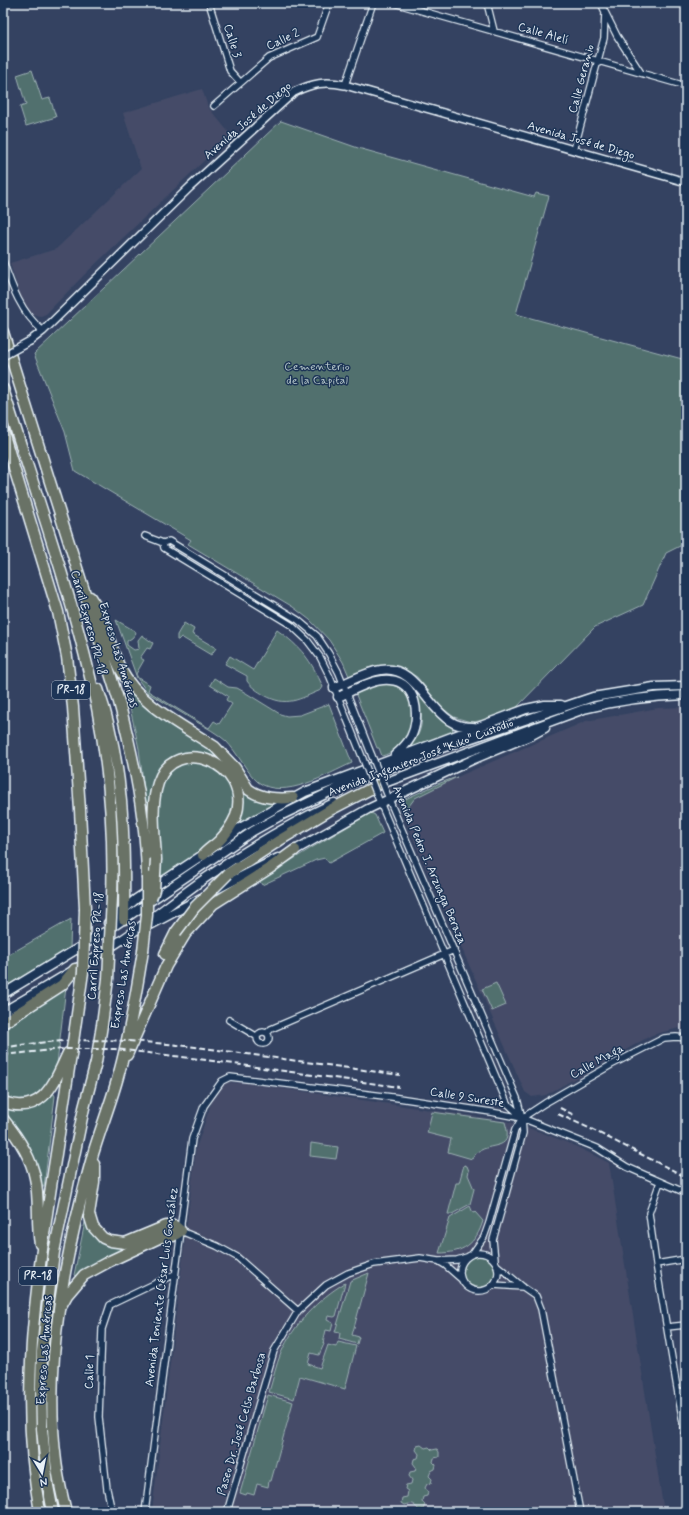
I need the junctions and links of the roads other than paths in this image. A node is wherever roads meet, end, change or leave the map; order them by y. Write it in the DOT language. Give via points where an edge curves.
graph roads {
  1 [pos="209,3"];
  2 [pos="329,3"];
  3 [pos="373,3"];
  4 [pos="394,3"];
  5 [pos="487,3"];
  6 [pos="601,3"];
  7 [pos="605,12"];
  8 [pos="494,31"];
  9 [pos="598,61"];
  10 [pos="641,73"];
  11 [pos="240,82"];
  12 [pos="345,85"];
  13 [pos="686,86"];
  14 [pos="214,106"];
  15 [pos="574,150"];
  16 [pos="686,182"];
  17 [pos="3,261"];
  18 [pos="43,331"];
  19 [pos="3,332"];
  20 [pos="3,356"];
  21 [pos="3,389"];
  22 [pos="3,432"];
  23 [pos="145,536"];
  24 [pos="163,543"];
  25 [pos="84,589"];
  26 [pos="84,654"];
  27 [pos="344,684"];
  28 [pos="686,686"];
  29 [pos="334,688"];
  30 [pos="347,693"];
  31 [pos="686,695"];
  32 [pos="338,697"];
  33 [pos="567,705"];
  34 [pos="565,718"];
  35 [pos="478,727"];
  36 [pos="380,763"];
  37 [pos="378,785"];
  38 [pos="388,797"];
  39 [pos="293,798"];
  40 [pos="379,800"];
  41 [pos="295,850"];
  42 [pos="203,855"];
  43 [pos="147,910"];
  44 [pos="124,914"];
  45 [pos="121,940"];
  46 [pos="454,950"];
  47 [pos="444,954"];
  48 [pos="75,969"];
  49 [pos="3,994"];
  50 [pos="3,1012"];
  51 [pos="229,1020"];
  52 [pos="3,1023"];
  53 [pos="267,1033"];
  54 [pos="137,1035"];
  55 [pos="256,1036"];
  56 [pos="686,1038"];
  57 [pos="73,1042"];
  58 [pos="119,1072"];
  59 [pos="230,1077"];
  60 [pos="3,1102"];
  61 [pos="522,1118"];
  62 [pos="3,1119"];
  63 [pos="93,1152"];
  64 [pos="660,1182"];
  65 [pos="686,1193"];
  66 [pos="181,1231"];
  67 [pos="41,1251"];
  68 [pos="469,1256"];
  69 [pos="686,1259"];
  70 [pos="495,1260"];
  71 [pos="438,1261"];
  72 [pos="656,1264"];
  73 [pos="498,1266"];
  74 [pos="175,1274"];
  75 [pos="462,1280"];
  76 [pos="494,1285"];
  77 [pos="523,1287"];
  78 [pos="59,1309"];
  79 [pos="298,1311"];
  80 [pos="686,1325"];
  81 [pos="667,1327"];
  82 [pos="686,1391"];
  83 [pos="678,1392"];
  84 [pos="686,1441"];
  85 [pos="40,1512"];
  86 [pos="53,1512"];
  87 [pos="66,1512"];
  88 [pos="112,1512"];
  89 [pos="145,1512"];
  90 [pos="227,1512"];
  91 [pos="580,1512"];
  1 -- 11 [label="street, Calle 3" via="230,71"];
  2 -- 11 [label="street, Calle 2" via="317,37 269,58"];
  3 -- 12 [label="street"];
  4 -- 8 [label="street, Calle Alelí"];
  5 -- 8 [label="street"];
  6 -- 7 [label="street, Calle Geranio"];
  7 -- 9 [label="street, Calle Geranio" via="604,38"];
  7 -- 10 [label="street, Calle Geranio"];
  8 -- 9 [label="street, Calle Alelí"];
  9 -- 10 [label="street, Calle Alelí"];
  9 -- 15 [label="street, Calle Geranio"];
  10 -- 13 [label="street, Calle Alelí"];
  11 -- 14 [label="street, Calle 2"];
  12 -- 15 [label="street, Avenida José de Diego"];
  12 -- 18 [label="street, Avenida José de Diego" via="320,83 307,85 294,92 190,187"];
  15 -- 16 [label="street, Avenida José de Diego"];
  17 -- 18 [label="street" via="12,290 31,320"];
  18 -- 20 [label="street, Avenida José de Diego, bridge"];
  19 -- 25 [label="highway, Expreso Las Américas / PR-18"];
  21 -- 26 [label="highway, Carril Expreso PR-18"];
  22 -- 57 [label="highway, Expreso Las Américas / PR-18, bridge" via="58,612 73,707 85,909 83,972"];
  23 -- 24 [label="street, Avenida Pedro J. Arzuaga Beraza"];
  24 -- 27 [label="street, Avenida Pedro J. Arzuaga Beraza" via="169,541 298,620 317,636"];
  24 -- 29 [label="street, Avenida Pedro J. Arzuaga Beraza" via="164,548 291,625 320,657"];
  25 -- 39 [label="highway" via="98,610 120,670 132,688 153,707 215,747 253,793 271,798"];
  25 -- 43 [label="highway, Expreso Las Américas / PR-18, bridge" via="132,750 144,826"];
  26 -- 44 [label="highway" via="106,712 118,768 124,842"];
  26 -- 86 [label="highway, Carril Expreso PR-18, bridge" via="97,707 107,776 112,842 112,897 108,979 102,1025 54,1252 42,1352 42,1429"];
  27 -- 29 [label="main road"];
  27 -- 30 [label="street, Avenida Pedro J. Arzuaga Beraza"];
  27 -- 35 [label="main road" via="380,670 394,670 414,682 450,722"];
  28 -- 33 [label="main road, Avenida Ingeniero José \"Kiko\" Custodio" via="626,691"];
  29 -- 32 [label="street, Avenida Pedro J. Arzuaga Beraza"];
  30 -- 32 [label="main road"];
  30 -- 36 [label="main road" via="368,684 391,680 404,685 412,695 416,726 411,738 395,755"];
  30 -- 38 [label="street, Avenida Pedro J. Arzuaga Beraza, bridge"];
  31 -- 34 [label="main road, Avenida Ingeniero José \"Kiko\" Custodio" via="622,701 589,708"];
  32 -- 40 [label="street, Avenida Pedro J. Arzuaga Beraza, bridge"];
  33 -- 35 [label="main road" via="545,705 526,709"];
  33 -- 44 [label="main road, Avenida Ingeniero José \"Kiko\" Custodio" via="359,779 308,802 253,831"];
  34 -- 37 [label="main road, Avenida Ingeniero José \"Kiko\" Custodio"];
  34 -- 38 [label="main road" via="532,735"];
  35 -- 36 [label="main road"];
  36 -- 39 [label="main road"];
  37 -- 45 [label="main road, Avenida Ingeniero José \"Kiko\" Custodio" via="334,803 260,842 212,873"];
  37 -- 54 [label="highway, bridge" via="286,836 228,874 194,908 176,932 157,973"];
  38 -- 40 [label="main road"];
  38 -- 46 [label="street, Avenida Pedro J. Arzuaga Beraza"];
  39 -- 42 [label="main road" via="240,828"];
  40 -- 41 [label="main road"];
  40 -- 47 [label="street, Avenida Pedro J. Arzuaga Beraza"];
  41 -- 45 [label="main road"];
  41 -- 54 [label="highway" via="213,904 186,933 166,966"];
  42 -- 43 [label="highway, bridge" via="225,835 232,824 238,797 232,778 222,767 204,758 188,758 170,765 158,783 154,803 154,890"];
  42 -- 44 [label="main road" via="136,899"];
  43 -- 58 [label="highway, Expreso Las Américas / PR-18, bridge" via="143,951"];
  44 -- 49 [label="main road, Avenida Ingeniero José \"Kiko\" Custodio" via="90,941"];
  45 -- 48 [label="main road, Avenida Ingeniero José \"Kiko\" Custodio"];
  46 -- 47 [label="street"];
  46 -- 61 [label="street, Avenida Pedro J. Arzuaga Beraza" via="517,1098"];
  47 -- 53 [label="street" via="272,1028"];
  47 -- 61 [label="street, Avenida Pedro J. Arzuaga Beraza" via="507,1103"];
  48 -- 50 [label="main road, Avenida Ingeniero José \"Kiko\" Custodio"];
  48 -- 52 [label="highway" via="62,984"];
  51 -- 55 [label="street"];
  53 -- 55 [label="street" via="261,1031"];
  53 -- 55 [label="street" via="269,1039 264,1044 257,1042"];
  54 -- 58 [label="highway"];
  56 -- 61 [label="street, Calle Maga" via="664,1038 611,1065"];
  57 -- 60 [label="highway" via="51,1088 45,1095 31,1104 13,1105"];
  57 -- 67 [label="highway, Expreso Las Américas / PR-18"];
  58 -- 63 [label="highway, Expreso Las Américas / PR-18"];
  59 -- 61 [label="street, Calle 9 Sureste"];
  59 -- 66 [label="street, Avenida Teniente César Luis González" via="222,1081 204,1106 192,1139"];
  61 -- 64 [label="street, Calle 9 Sureste" via="598,1148 627,1167"];
  61 -- 68 [label="street" via="515,1130 484,1237"];
  61 -- 70 [label="street, Avenida Pedro J. Arzuaga Beraza" via="523,1133 493,1240"];
  62 -- 67 [label="highway" via="19,1141 34,1174"];
  63 -- 66 [label="highway" via="94,1182 89,1214 98,1234 110,1241 125,1243 166,1226 175,1226"];
  63 -- 78 [label="highway, Expreso Las Américas / PR-18" via="74,1224"];
  64 -- 65 [label="street, Calle 9 Sureste"];
  64 -- 72 [label="street" via="649,1213"];
  66 -- 74 [label="street, Avenida Teniente César Luis González"];
  66 -- 78 [label="highway" via="173,1236 161,1237 84,1276 67,1295"];
  66 -- 79 [label="street" via="237,1257"];
  67 -- 85 [label="highway, Expreso Las Américas / PR-18" via="34,1313 29,1404 32,1457"];
  68 -- 70 [label="street" via="477,1253 487,1254"];
  68 -- 71 [label="street, Paseo Dr. José Celso Barbosa" via="457,1260"];
  68 -- 75 [label="street" via="460,1268"];
  69 -- 72 [label="street"];
  70 -- 73 [label="street"];
  71 -- 75 [label="street, Paseo Dr. José Celso Barbosa"];
  71 -- 79 [label="street, Paseo Dr. José Celso Barbosa" via="420,1258 374,1264 348,1273 326,1285"];
  72 -- 81 [label="street"];
  73 -- 76 [label="street" via="498,1278"];
  73 -- 77 [label="street"];
  74 -- 88 [label="street, Calle 1" via="110,1305 102,1329 99,1417"];
  74 -- 89 [label="street, Avenida Teniente César Luis González"];
  75 -- 76 [label="street" via="474,1291 487,1290"];
  76 -- 77 [label="street"];
  77 -- 91 [label="street" via="536,1296 541,1309"];
  78 -- 87 [label="highway, Expreso Las Américas / PR-18" via="54,1364 53,1428 56,1462"];
  79 -- 90 [label="street, Paseo Dr. José Celso Barbosa" via="274,1351"];
  80 -- 81 [label="street"];
  81 -- 83 [label="street"];
  82 -- 83 [label="street"];
  83 -- 84 [label="street"];
}
